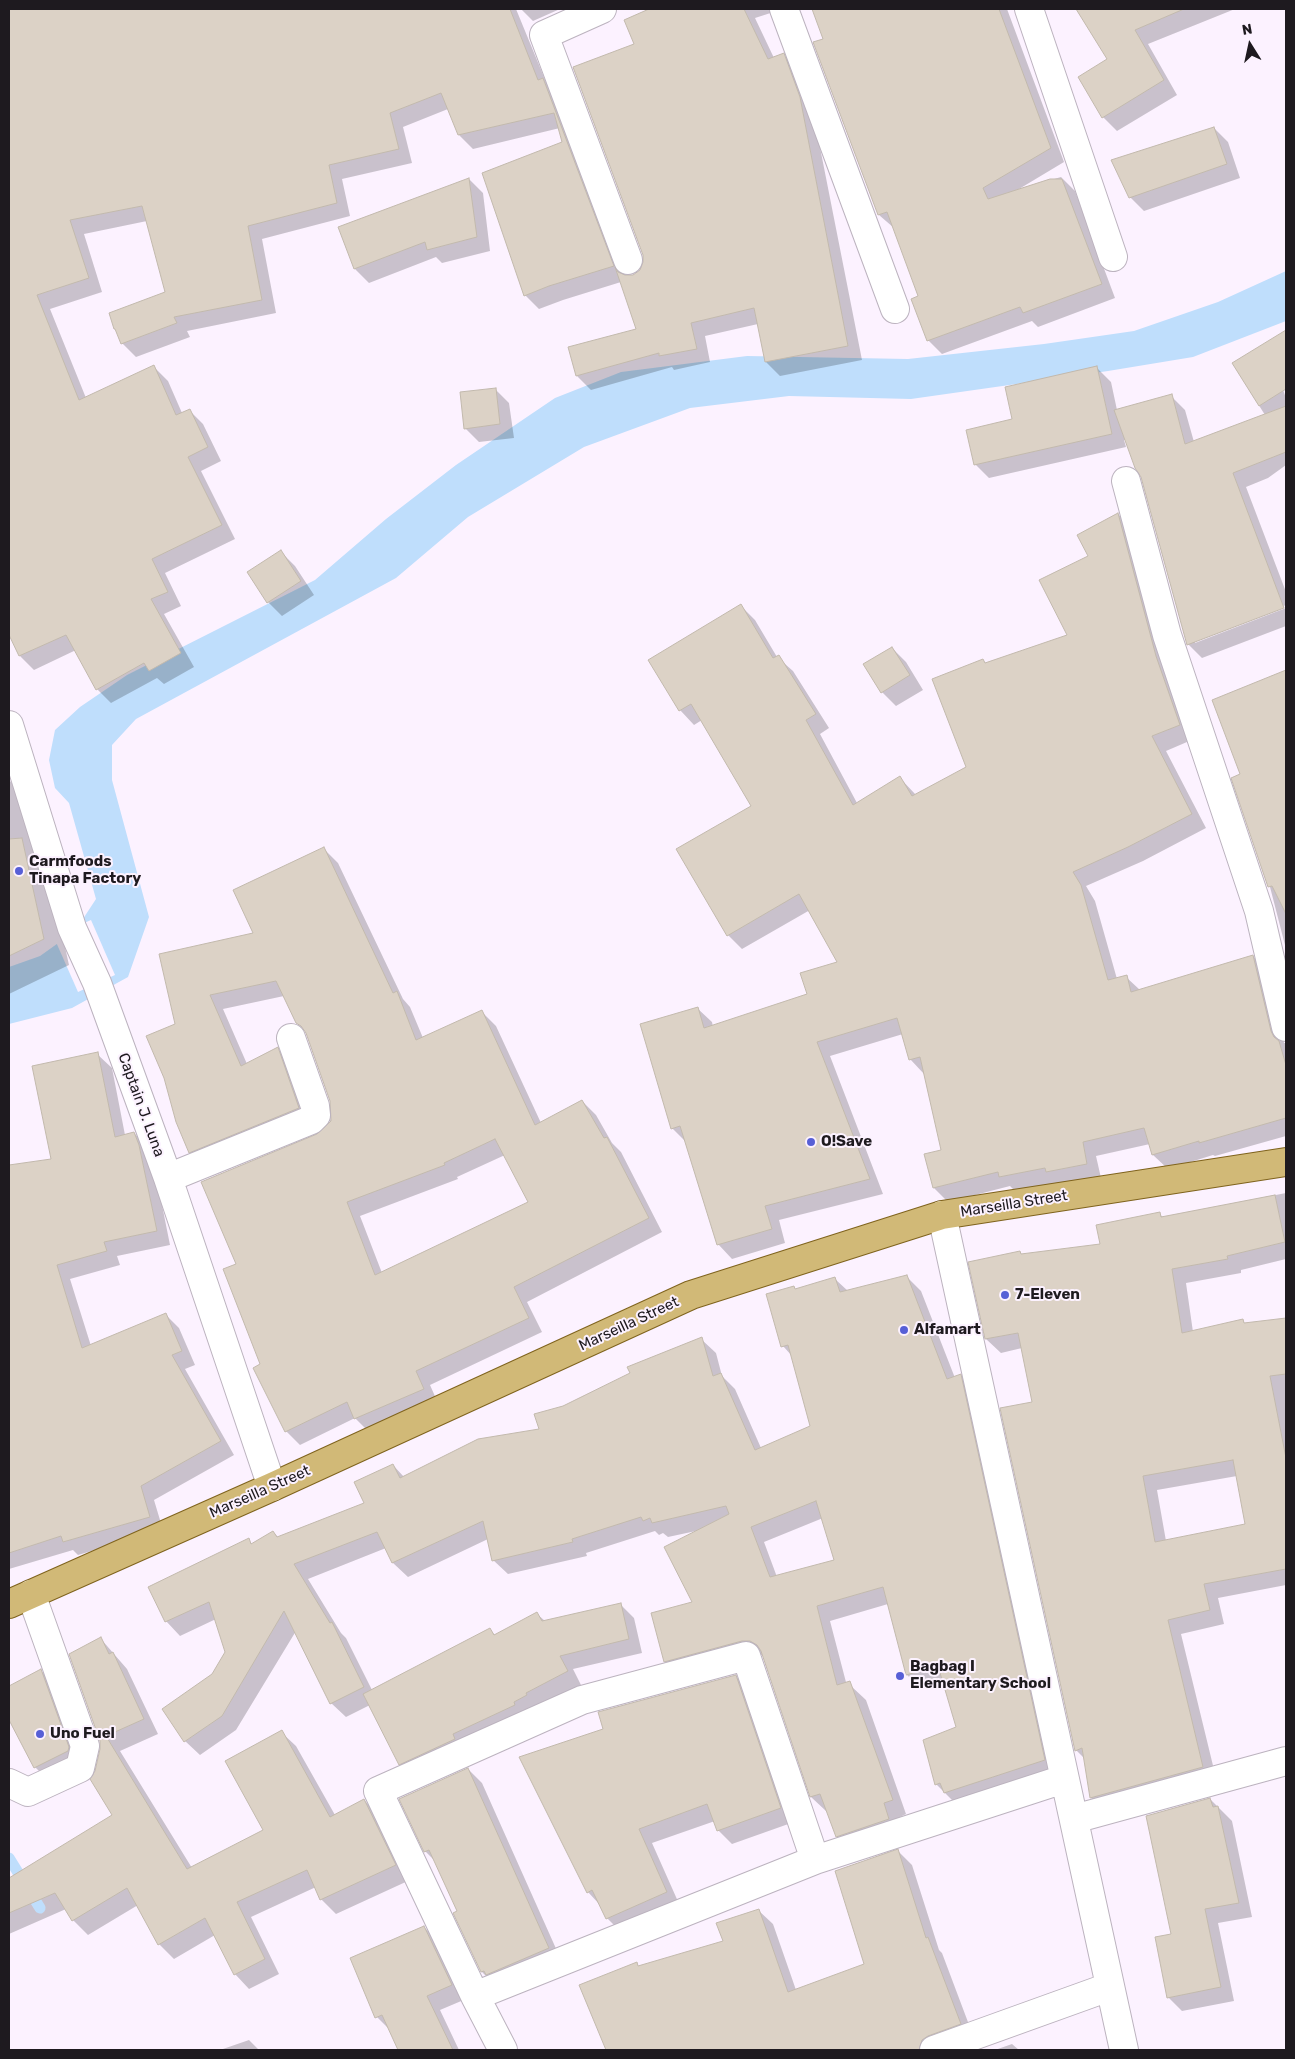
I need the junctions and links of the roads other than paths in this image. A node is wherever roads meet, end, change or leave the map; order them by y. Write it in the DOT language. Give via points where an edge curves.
graph roads {
  1 [pos="602,9"];
  2 [pos="784,9"];
  3 [pos="1029,9"];
  4 [pos="1113,257"];
  5 [pos="628,260"];
  6 [pos="895,309"];
  7 [pos="1126,481"];
  8 [pos="9,726"];
  9 [pos="1286,1027"];
  10 [pos="291,1038"];
  11 [pos="1286,1162"];
  12 [pos="168,1178"];
  13 [pos="942,1215"];
  14 [pos="272,1486"];
  15 [pos="20,1599"];
  16 [pos="1286,1761"];
  17 [pos="1064,1779"];
  18 [pos="9,1783"];
  19 [pos="1074,1819"];
  20 [pos="815,1860"];
  21 [pos="1109,1987"];
  22 [pos="475,1996"];
  23 [pos="503,2050"];
  24 [pos="934,2050"];
  25 [pos="1124,2050"];
  1 -- 5 [label="street" via="544,36"];
  2 -- 6 [label="street"];
  3 -- 4 [label="street"];
  7 -- 9 [label="street" via="1167,635 1260,911"];
  8 -- 12 [label="street, Captain J. Luna" via="72,928 97,983"];
  10 -- 12 [label="street" via="316,1115 311,1120"];
  11 -- 13 [label="main road, Marseilla Street"];
  12 -- 14 [label="street, Captain J. Luna"];
  13 -- 14 [label="main road, Marseilla Street" via="691,1295"];
  13 -- 17 [label="street"];
  14 -- 15 [label="main road, Marseilla Street"];
  15 -- 18 [label="street" via="85,1746 80,1768 28,1792"];
  16 -- 19 [label="street"];
  17 -- 19 [label="street"];
  17 -- 20 [label="street"];
  19 -- 21 [label="street"];
  20 -- 22 [label="street"];
  20 -- 22 [label="street" via="746,1656 582,1700 378,1791"];
  21 -- 24 [label="street"];
  21 -- 25 [label="street"];
  22 -- 23 [label="street"];
}
